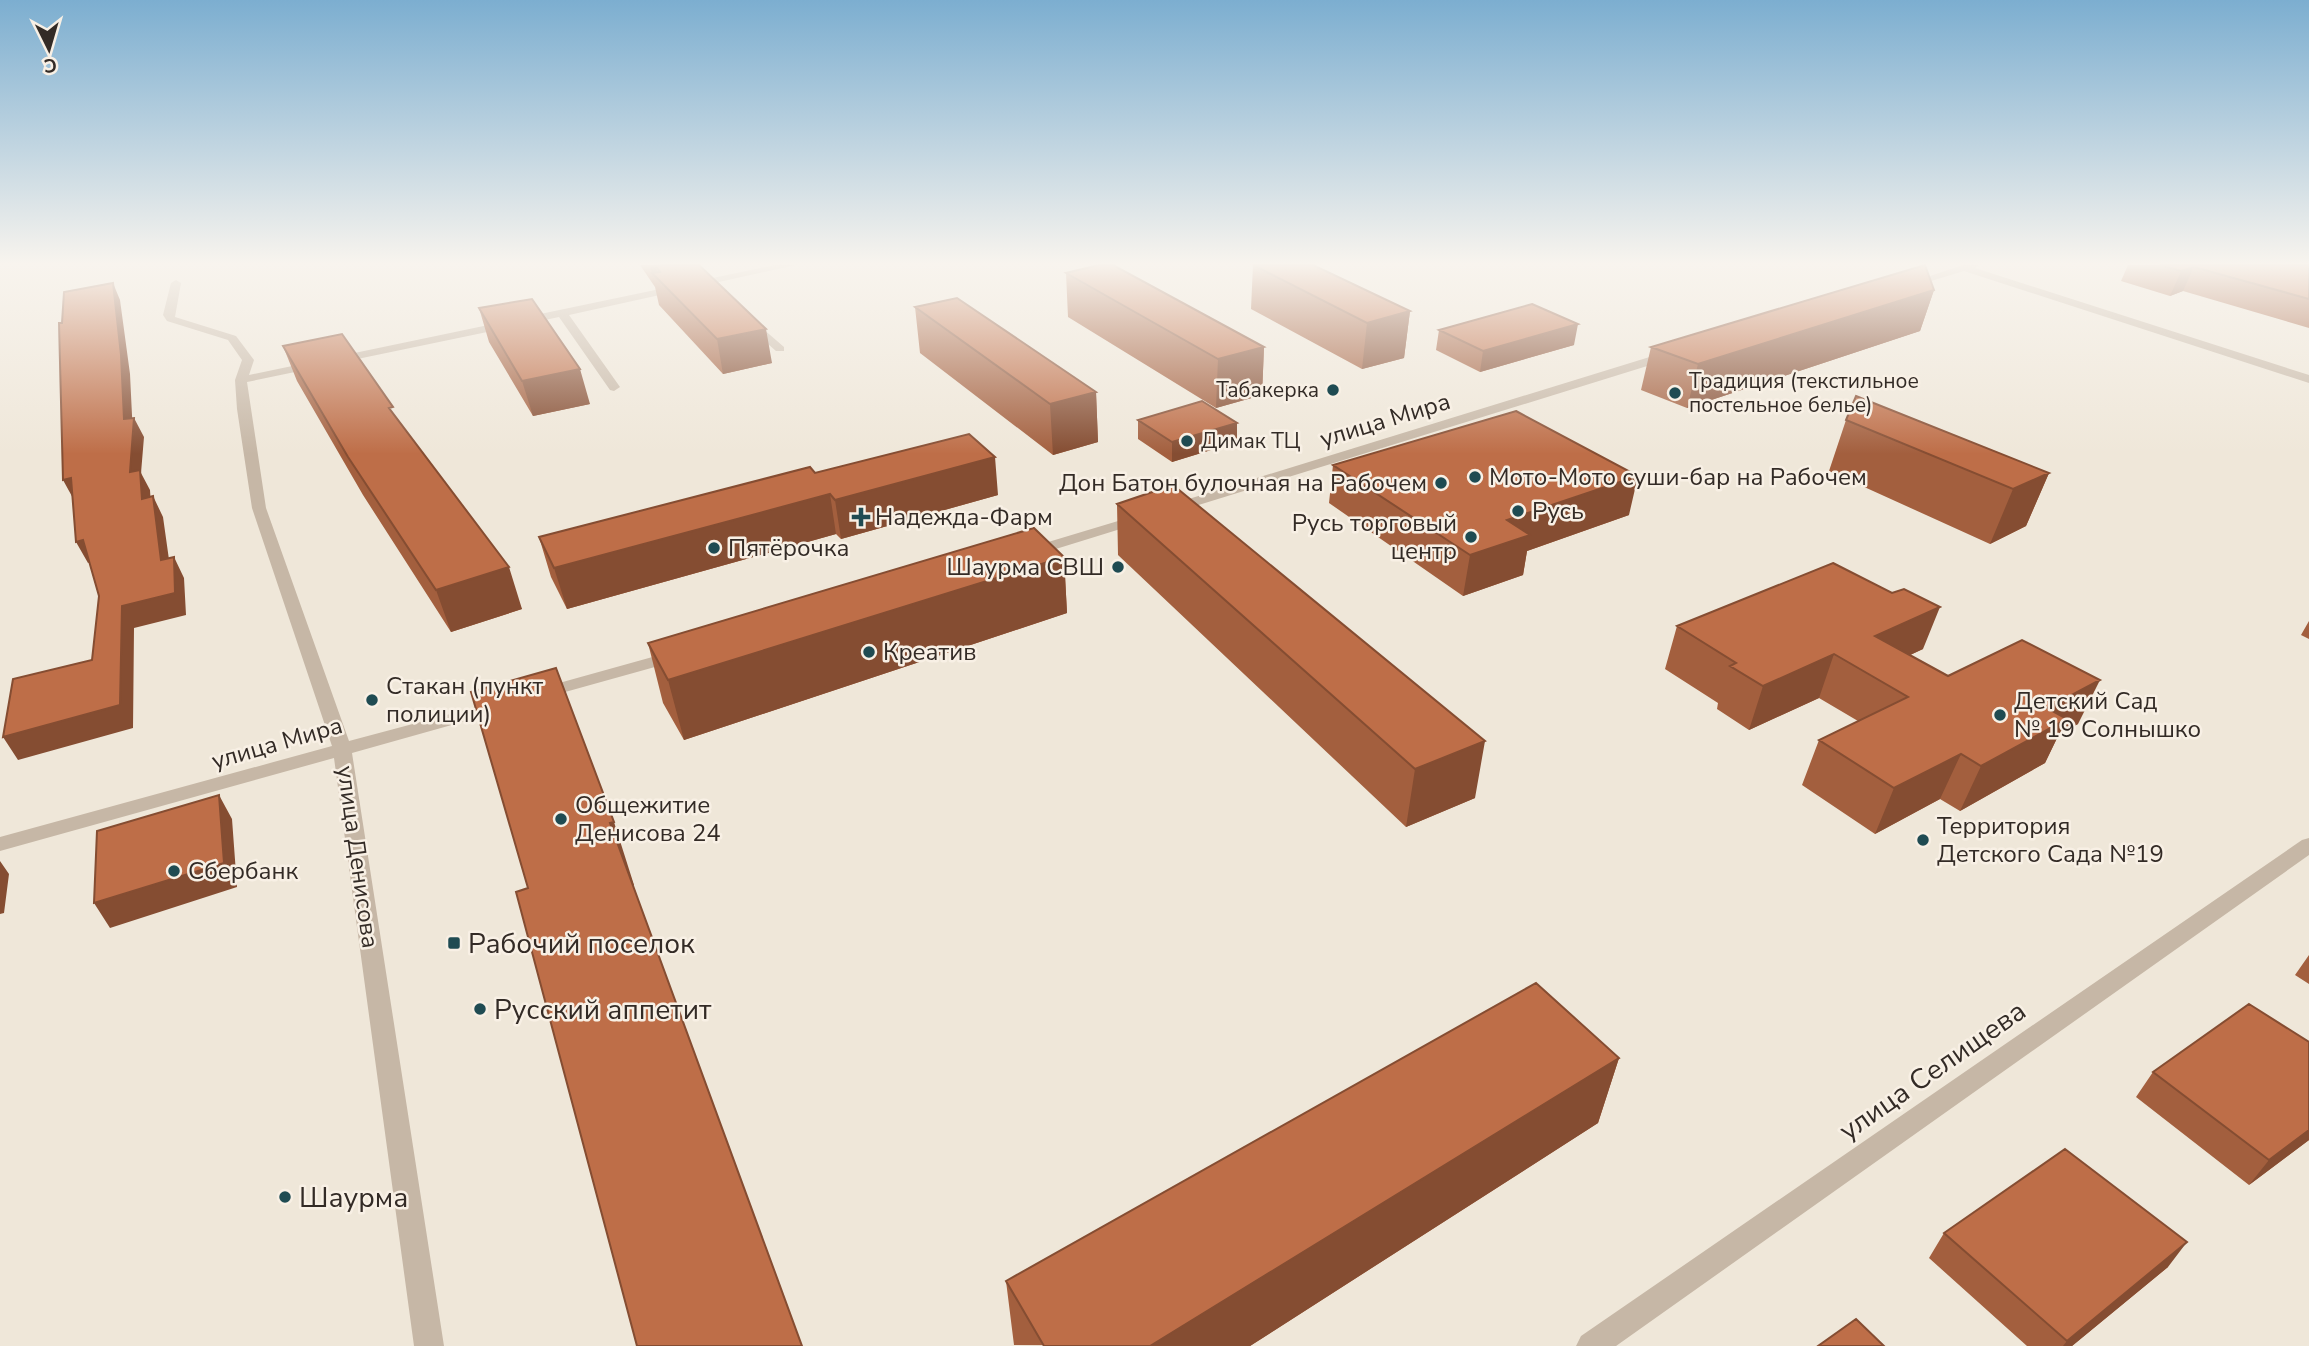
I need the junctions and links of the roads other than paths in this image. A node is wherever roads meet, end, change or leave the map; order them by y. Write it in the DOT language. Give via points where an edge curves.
graph roads {
  1 [pos="195,328"];
  2 [pos="496,328"];
  3 [pos="573,328"];
  4 [pos="756,328"];
  5 [pos="2154,328"];
  6 [pos="780,349"];
  7 [pos="1690,349"];
  8 [pos="2309,379"];
  9 [pos="241,380"];
  10 [pos="614,387"];
  11 [pos="1013,557"];
  12 [pos="684,653"];
  13 [pos="342,749"];
  14 [pos="0,844"];
  15 [pos="2309,845"];
  16 [pos="429,1346"];
  17 [pos="1591,1346"];
  1 -- 9 [label="street, улица Денисова" via="232,338 248,360"];
  2 -- 9 [label="street"];
  3 -- 10 [label="street"];
  4 -- 6 [label="street"];
  5 -- 8 [label="street"];
  7 -- 11 [label="street, улица Мира"];
  9 -- 13 [label="street, улица Денисова" via="259,508"];
  12 -- 13 [label="street, улица Мира"];
  13 -- 14 [label="street, улица Мира"];
  13 -- 16 [label="street, улица Денисова"];
  15 -- 17 [label="street, улица Селищева"];
}
